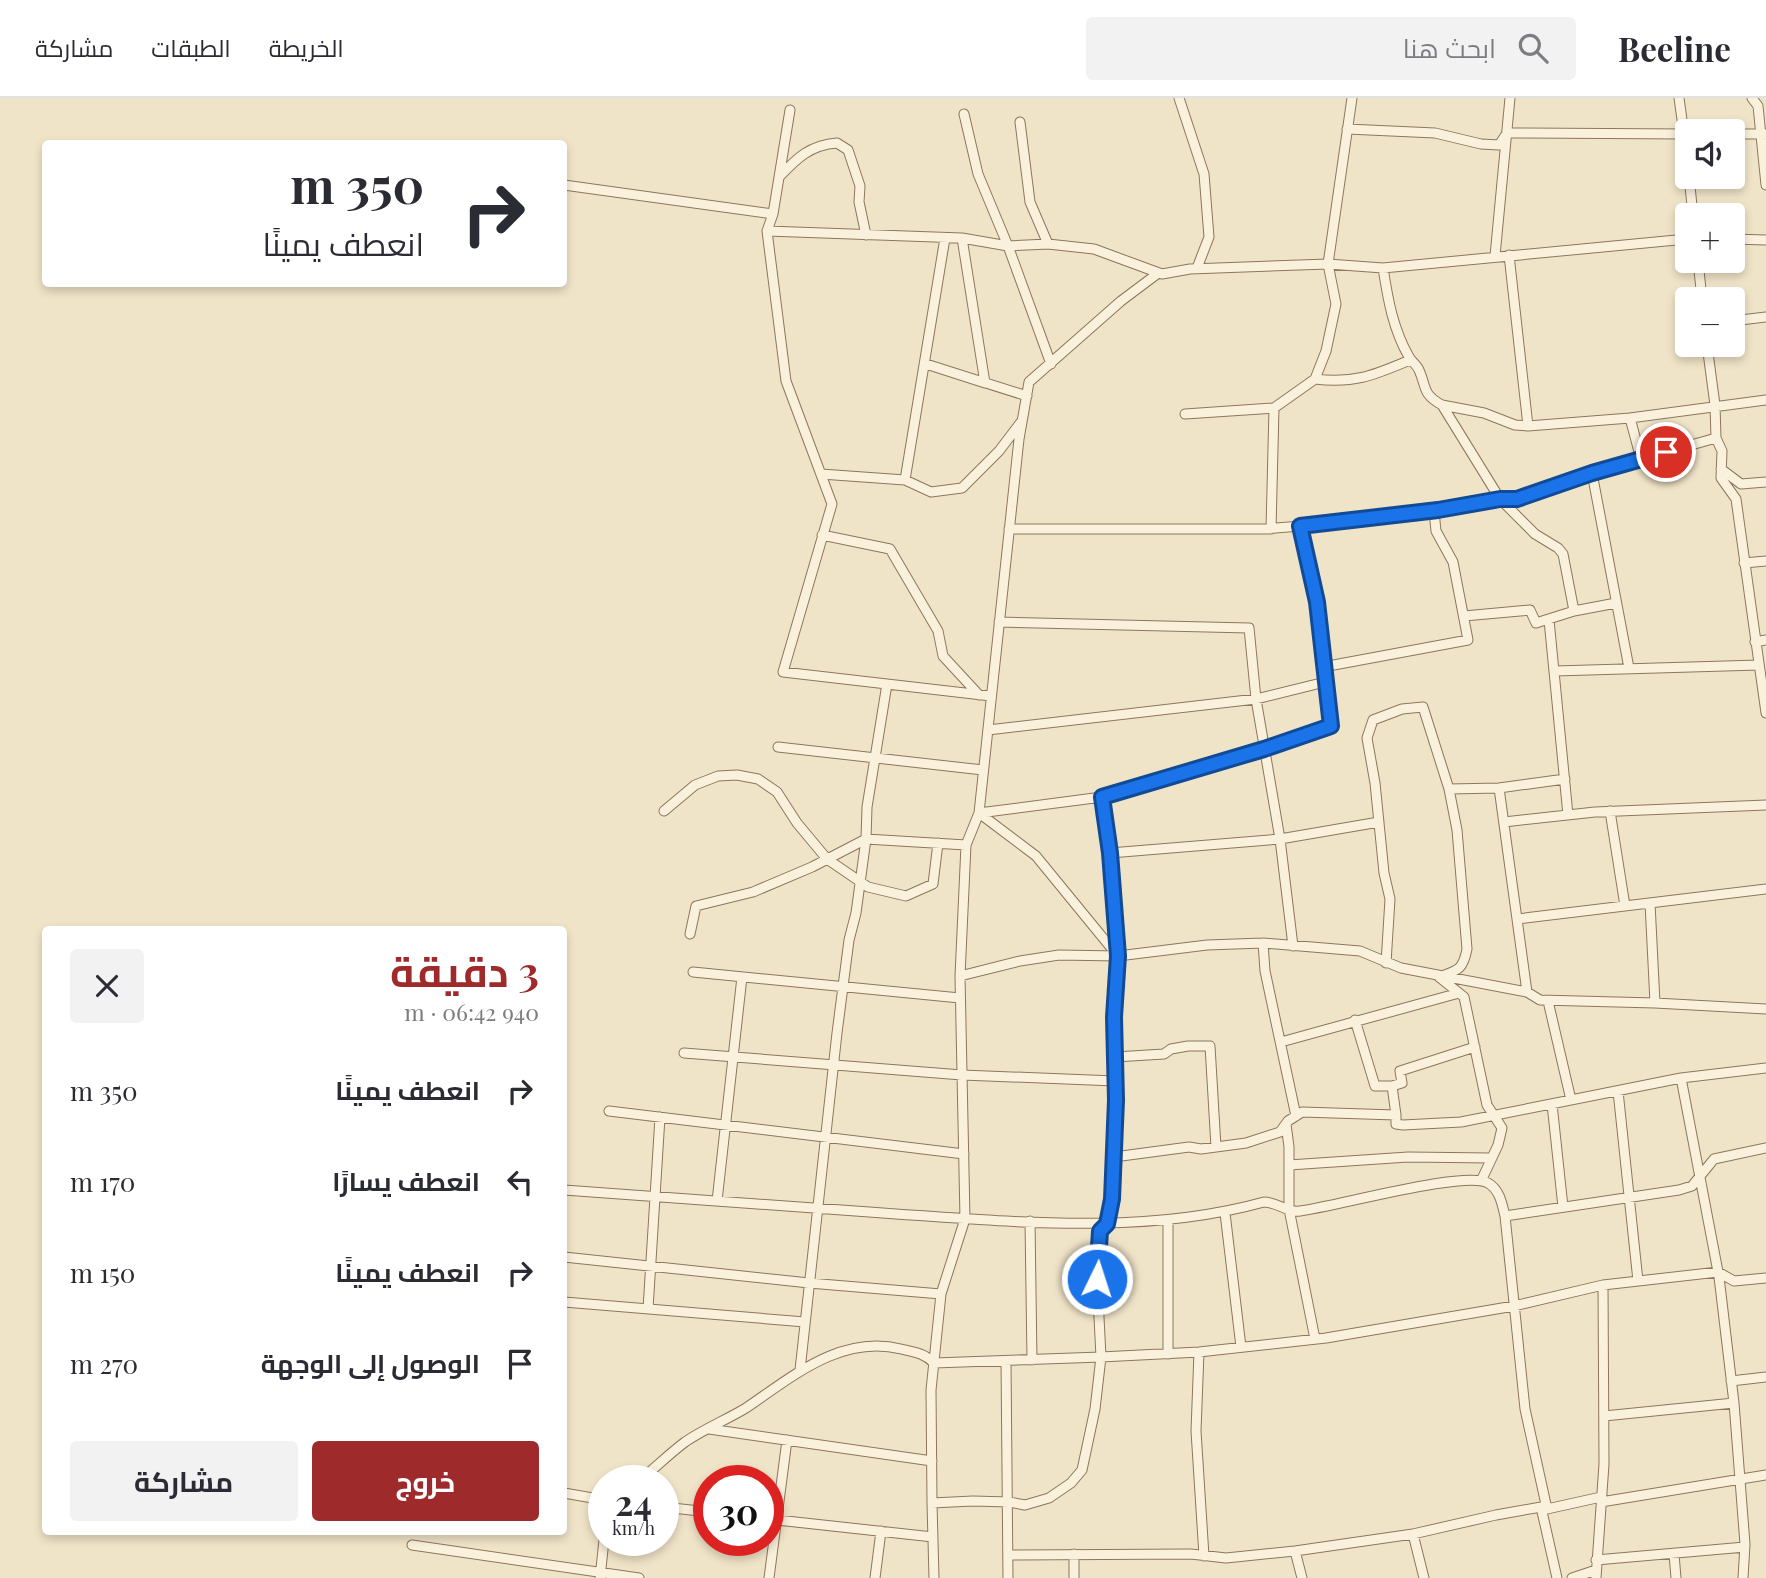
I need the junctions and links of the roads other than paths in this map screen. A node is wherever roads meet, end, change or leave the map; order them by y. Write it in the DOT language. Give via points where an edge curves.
graph roads {
  1 [pos="1179,98"];
  2 [pos="1352,98"];
  3 [pos="1510,98"];
  4 [pos="1752,98"];
  5 [pos="1677,100"];
  6 [pos="790,110"];
  7 [pos="964,114"];
  8 [pos="1682,119"];
  9 [pos="1020,122"];
  10 [pos="1347,129"];
  11 [pos="1507,133"];
  12 [pos="1675,134"];
  13 [pos="1745,135"];
  14 [pos="1764,136"];
  15 [pos="779,177"];
  16 [pos="567,185"];
  17 [pos="1766,185"];
  18 [pos="773,214"];
  19 [pos="767,231"];
  20 [pos="866,235"];
  21 [pos="945,238"];
  22 [pos="962,238"];
  23 [pos="1745,239"];
  24 [pos="1675,240"];
  25 [pos="1766,240"];
  26 [pos="1048,244"];
  27 [pos="1008,246"];
  28 [pos="1509,255"];
  29 [pos="1495,256"];
  30 [pos="1328,264"];
  31 [pos="1197,268"];
  32 [pos="1383,268"];
  33 [pos="1157,274"];
  34 [pos="1766,317"];
  35 [pos="1745,319"];
  36 [pos="1709,357"];
  37 [pos="1410,360"];
  38 [pos="926,364"];
  39 [pos="1051,364"];
  40 [pos="1315,379"];
  41 [pos="1027,396"];
  42 [pos="1766,400"];
  43 [pos="1442,405"];
  44 [pos="1715,405"];
  45 [pos="1274,408"];
  46 [pos="1185,414"];
  47 [pos="1630,418"];
  48 [pos="1022,421"];
  49 [pos="1528,426"];
  50 [pos="1716,438"];
  51 [pos="1641,459"];
  52 [pos="1721,468"];
  53 [pos="1592,473"];
  54 [pos="821,474"];
  55 [pos="905,480"];
  56 [pos="1766,482"];
  57 [pos="1500,499"];
  58 [pos="1434,511"];
  59 [pos="1300,526"];
  60 [pos="1009,529"];
  61 [pos="1271,529"];
  62 [pos="822,535"];
  63 [pos="1766,561"];
  64 [pos="1744,563"];
  65 [pos="1616,603"];
  66 [pos="1574,611"];
  67 [pos="1464,616"];
  68 [pos="1549,620"];
  69 [pos="999,622"];
  70 [pos="1766,640"];
  71 [pos="1755,642"];
  72 [pos="1759,665"];
  73 [pos="1323,667"];
  74 [pos="1629,668"];
  75 [pos="1555,671"];
  76 [pos="1325,681"];
  77 [pos="887,684"];
  78 [pos="979,695"];
  79 [pos="991,696"];
  80 [pos="1255,699"];
  81 [pos="1766,713"];
  82 [pos="988,730"];
  83 [pos="778,747"];
  84 [pos="1264,749"];
  85 [pos="875,760"];
  86 [pos="983,771"];
  87 [pos="1564,779"];
  88 [pos="1499,788"];
  89 [pos="1449,789"];
  90 [pos="1102,797"];
  91 [pos="1766,806"];
  92 [pos="664,811"];
  93 [pos="1610,811"];
  94 [pos="979,813"];
  95 [pos="1568,815"];
  96 [pos="1379,822"];
  97 [pos="1504,822"];
  98 [pos="866,838"];
  99 [pos="1280,839"];
  100 [pos="938,843"];
  101 [pos="966,845"];
  102 [pos="1110,853"];
  103 [pos="827,859"];
  104 [pos="860,881"];
  105 [pos="1766,889"];
  106 [pos="1650,903"];
  107 [pos="1625,906"];
  108 [pos="1517,919"];
  109 [pos="691,934"];
  110 [pos="1263,943"];
  111 [pos="1293,946"];
  112 [pos="1118,956"];
  113 [pos="1386,963"];
  114 [pos="694,972"];
  115 [pos="960,976"];
  116 [pos="742,977"];
  117 [pos="1439,977"];
  118 [pos="843,987"];
  119 [pos="1527,992"];
  120 [pos="1459,993"];
  121 [pos="960,998"];
  122 [pos="1548,1000"];
  123 [pos="1656,1003"];
  124 [pos="1766,1009"];
  125 [pos="1355,1020"];
  126 [pos="1281,1042"];
  127 [pos="1475,1047"];
  128 [pos="684,1053"];
  129 [pos="733,1056"];
  130 [pos="1115,1057"];
  131 [pos="833,1064"];
  132 [pos="1766,1069"];
  133 [pos="962,1075"];
  134 [pos="1681,1078"];
  135 [pos="1115,1081"];
  136 [pos="1392,1086"];
  137 [pos="1618,1091"];
  138 [pos="1571,1100"];
  139 [pos="1552,1104"];
  140 [pos="608,1111"];
  141 [pos="1395,1115"];
  142 [pos="1296,1116"];
  143 [pos="1494,1116"];
  144 [pos="660,1117"];
  145 [pos="1286,1124"];
  146 [pos="726,1125"];
  147 [pos="824,1137"];
  148 [pos="1216,1147"];
  149 [pos="1766,1148"];
  150 [pos="964,1154"];
  151 [pos="1114,1157"];
  152 [pos="1491,1158"];
  153 [pos="1289,1164"];
  154 [pos="1699,1177"];
  155 [pos="1481,1181"];
  156 [pos="567,1189"];
  157 [pos="655,1196"];
  158 [pos="1629,1197"];
  159 [pos="717,1201"];
  160 [pos="1563,1207"];
  161 [pos="816,1208"];
  162 [pos="1289,1209"];
  163 [pos="1225,1213"];
  164 [pos="1505,1216"];
  165 [pos="965,1219"];
  166 [pos="1168,1220"];
  167 [pos="1030,1221"];
  168 [pos="1107,1224"];
  169 [pos="567,1257"];
  170 [pos="650,1266"];
  171 [pos="1718,1272"];
  172 [pos="1766,1278"];
  173 [pos="1638,1281"];
  174 [pos="809,1283"];
  175 [pos="1603,1286"];
  176 [pos="941,1294"];
  177 [pos="567,1302"];
  178 [pos="1514,1306"];
  179 [pos="648,1309"];
  180 [pos="805,1322"];
  181 [pos="1315,1339"];
  182 [pos="1241,1347"];
  183 [pos="1199,1352"];
  184 [pos="1168,1354"];
  185 [pos="1101,1357"];
  186 [pos="1032,1360"];
  187 [pos="1006,1361"];
  188 [pos="934,1363"];
  189 [pos="800,1370"];
  190 [pos="1766,1377"];
  191 [pos="1731,1381"];
  192 [pos="1734,1403"];
  193 [pos="1604,1416"];
  194 [pos="709,1429"];
  195 [pos="787,1440"];
  196 [pos="932,1461"];
  197 [pos="658,1465"];
  198 [pos="782,1465"];
  199 [pos="1766,1475"];
  200 [pos="1740,1478"];
  201 [pos="567,1494"];
  202 [pos="588,1497"];
  203 [pos="1601,1499"];
  204 [pos="1009,1502"];
  205 [pos="932,1503"];
  206 [pos="1544,1508"];
  207 [pos="784,1520"];
  208 [pos="881,1531"];
  209 [pos="1413,1534"];
  210 [pos="933,1537"];
  211 [pos="412,1545"];
  212 [pos="1745,1547"];
  213 [pos="1295,1551"];
  214 [pos="1674,1553"];
  215 [pos="1008,1555"];
  216 [pos="1074,1555"];
  217 [pos="602,1556"];
  218 [pos="770,1556"];
  219 [pos="1205,1556"];
  220 [pos="1596,1569"];
  221 [pos="600,1576"];
  222 [pos="639,1578"];
  223 [pos="769,1578"];
  224 [pos="875,1578"];
  225 [pos="934,1578"];
  226 [pos="1008,1578"];
  227 [pos="1074,1578"];
  228 [pos="1302,1578"];
  229 [pos="1424,1578"];
  230 [pos="1557,1578"];
  231 [pos="1572,1578"];
  232 [pos="1676,1578"];
  233 [pos="1743,1578"];
  1 -- 31 [label="street" via="1204,174 1209,237"];
  2 -- 10 [label="street"];
  3 -- 11 [label="street"];
  4 -- 14 [label="street"];
  5 -- 8 [label="street"];
  6 -- 15 [label="street"];
  7 -- 27 [label="street" via="978,174"];
  9 -- 26 [label="street" via="1030,202"];
  10 -- 11 [label="street" via="1434,133 1499,145"];
  10 -- 30 [label="street"];
  11 -- 12 [label="street"];
  11 -- 29 [label="street"];
  13 -- 14 [label="street"];
  14 -- 17 [label="street"];
  15 -- 18 [label="street"];
  15 -- 20 [label="street" via="808,150 837,143 848,150 860,186"];
  16 -- 18 [label="street"];
  18 -- 19 [label="street"];
  19 -- 20 [label="street"];
  19 -- 54 [label="street" via="786,381"];
  20 -- 21 [label="street"];
  21 -- 22 [label="street"];
  21 -- 38 [label="street"];
  22 -- 27 [label="street"];
  22 -- 38 [label="street" via="985,383"];
  23 -- 25 [label="street"];
  24 -- 28 [label="street"];
  26 -- 27 [label="street"];
  26 -- 33 [label="street" via="1094,249"];
  27 -- 39 [label="street"];
  28 -- 29 [label="street"];
  28 -- 49 [label="street"];
  29 -- 32 [label="street"];
  30 -- 31 [label="street"];
  30 -- 32 [label="street"];
  30 -- 40 [label="street" via="1336,304"];
  31 -- 33 [label="street"];
  32 -- 37 [label="street" via="1391,319"];
  33 -- 39 [label="street"];
  34 -- 35 [label="street"];
  36 -- 44 [label="street"];
  37 -- 40 [label="street" via="1340,382"];
  37 -- 43 [label="street" via="1419,368 1430,398"];
  38 -- 41 [label="street"];
  38 -- 55 [label="street"];
  39 -- 41 [label="street" via="1029,382"];
  40 -- 45 [label="street"];
  41 -- 48 [label="street"];
  42 -- 44 [label="street"];
  43 -- 49 [label="street"];
  43 -- 57 [label="street"];
  44 -- 47 [label="street"];
  44 -- 50 [label="street"];
  45 -- 46 [label="street"];
  45 -- 61 [label="street"];
  47 -- 49 [label="street"];
  47 -- 51 [label="street"];
  48 -- 55 [label="street" via="962,488 931,492"];
  48 -- 60 [label="street"];
  50 -- 51 [label="street"];
  50 -- 52 [label="street" via="1722,452"];
  51 -- 53 [label="street"];
  52 -- 56 [label="street" via="1741,484"];
  52 -- 64 [label="street" via="1721,478 1735,499"];
  53 -- 57 [label="street" via="1517,499"];
  53 -- 65 [label="street"];
  54 -- 55 [label="street"];
  54 -- 62 [label="street" via="832,504"];
  57 -- 58 [label="street"];
  57 -- 66 [label="street" via="1563,554"];
  58 -- 59 [label="street"];
  58 -- 67 [label="street" via="1436,531 1452,562"];
  59 -- 61 [label="street"];
  59 -- 73 [label="street" via="1317,602"];
  60 -- 61 [label="street"];
  60 -- 69 [label="street"];
  62 -- 77 [label="street" via="783,672"];
  62 -- 78 [label="street" via="890,549 938,631 943,656"];
  63 -- 64 [label="street"];
  64 -- 71 [label="street"];
  65 -- 66 [label="street"];
  65 -- 74 [label="street"];
  66 -- 68 [label="street"];
  67 -- 68 [label="street" via="1530,610 1536,623"];
  67 -- 73 [label="street" via="1468,640"];
  68 -- 75 [label="street"];
  69 -- 79 [label="street"];
  69 -- 80 [label="street" via="1249,628"];
  70 -- 71 [label="street"];
  71 -- 72 [label="street"];
  72 -- 74 [label="street"];
  72 -- 81 [label="street"];
  73 -- 76 [label="street"];
  74 -- 75 [label="street"];
  75 -- 87 [label="street"];
  76 -- 80 [label="street"];
  76 -- 84 [label="street" via="1331,726"];
  77 -- 78 [label="street"];
  77 -- 85 [label="street"];
  78 -- 79 [label="street"];
  79 -- 82 [label="street"];
  80 -- 82 [label="street"];
  80 -- 84 [label="street"];
  82 -- 86 [label="street"];
  83 -- 85 [label="street"];
  84 -- 90 [label="street"];
  84 -- 99 [label="street"];
  85 -- 86 [label="street"];
  85 -- 98 [label="street"];
  86 -- 94 [label="street"];
  87 -- 88 [label="street"];
  87 -- 95 [label="street"];
  88 -- 89 [label="street"];
  88 -- 97 [label="street"];
  89 -- 96 [label="street" via="1423,708 1402,709 1373,720 1367,738"];
  89 -- 117 [label="street" via="1467,949 1464,964"];
  90 -- 94 [label="street"];
  90 -- 102 [label="street"];
  91 -- 93 [label="street"];
  92 -- 103 [label="street" via="695,785 718,776 758,779 777,792"];
  93 -- 95 [label="street"];
  93 -- 107 [label="street"];
  94 -- 101 [label="street"];
  94 -- 112 [label="street" via="1037,856"];
  95 -- 97 [label="street"];
  96 -- 99 [label="street"];
  96 -- 113 [label="street" via="1390,899"];
  97 -- 108 [label="street"];
  98 -- 100 [label="street"];
  98 -- 103 [label="street"];
  98 -- 104 [label="street"];
  99 -- 102 [label="street"];
  99 -- 111 [label="street"];
  100 -- 101 [label="street"];
  100 -- 104 [label="street" via="933,884 906,896"];
  101 -- 115 [label="street"];
  102 -- 112 [label="street"];
  103 -- 104 [label="street"];
  103 -- 109 [label="street" via="753,892 696,906"];
  104 -- 118 [label="street"];
  105 -- 106 [label="street"];
  106 -- 107 [label="street"];
  106 -- 123 [label="street"];
  107 -- 108 [label="street"];
  108 -- 119 [label="street"];
  110 -- 111 [label="street"];
  110 -- 112 [label="street" via="1207,944"];
  110 -- 126 [label="street"];
  111 -- 113 [label="street" via="1360,951"];
  112 -- 115 [label="street" via="1059,955"];
  112 -- 130 [label="street"];
  113 -- 117 [label="street"];
  114 -- 116 [label="street"];
  115 -- 121 [label="street"];
  116 -- 118 [label="street"];
  116 -- 129 [label="street"];
  117 -- 119 [label="street"];
  117 -- 120 [label="street"];
  118 -- 121 [label="street"];
  118 -- 131 [label="street"];
  119 -- 122 [label="street"];
  120 -- 125 [label="street"];
  120 -- 127 [label="street" via="1464,997"];
  121 -- 133 [label="street"];
  122 -- 123 [label="street"];
  122 -- 138 [label="street"];
  123 -- 124 [label="street"];
  125 -- 126 [label="street"];
  125 -- 136 [label="street" via="1375,1086"];
  126 -- 142 [label="street"];
  127 -- 136 [label="street" via="1399,1071 1402,1083"];
  127 -- 143 [label="street" via="1487,1105"];
  128 -- 129 [label="street"];
  129 -- 131 [label="street"];
  129 -- 146 [label="street"];
  130 -- 135 [label="street"];
  130 -- 148 [label="street" via="1210,1046"];
  131 -- 133 [label="street"];
  131 -- 147 [label="street"];
  132 -- 134 [label="street"];
  133 -- 135 [label="street"];
  133 -- 150 [label="street"];
  134 -- 137 [label="street"];
  134 -- 154 [label="street"];
  135 -- 151 [label="street"];
  136 -- 141 [label="street"];
  137 -- 138 [label="street"];
  137 -- 158 [label="street"];
  138 -- 139 [label="street"];
  139 -- 143 [label="street"];
  139 -- 160 [label="street"];
  140 -- 144 [label="street"];
  141 -- 142 [label="street" via="1302,1112"];
  141 -- 143 [label="street" via="1396,1124 1403,1125"];
  142 -- 145 [label="street"];
  143 -- 152 [label="street" via="1502,1128"];
  144 -- 146 [label="street"];
  144 -- 157 [label="street"];
  145 -- 148 [label="street" via="1280,1132"];
  145 -- 153 [label="street"];
  146 -- 147 [label="street"];
  146 -- 159 [label="street"];
  147 -- 150 [label="street"];
  147 -- 161 [label="street"];
  148 -- 151 [label="street"];
  149 -- 154 [label="street" via="1714,1160"];
  150 -- 165 [label="street"];
  151 -- 168 [label="street"];
  152 -- 153 [label="street"];
  152 -- 155 [label="street"];
  153 -- 162 [label="street"];
  154 -- 158 [label="street" via="1692,1186 1679,1190"];
  154 -- 171 [label="street"];
  155 -- 162 [label="street" via="1431,1184 1296,1212"];
  155 -- 164 [label="street" via="1500,1195"];
  156 -- 157 [label="street"];
  157 -- 159 [label="street"];
  157 -- 170 [label="street"];
  158 -- 160 [label="street"];
  158 -- 173 [label="street"];
  159 -- 161 [label="street"];
  160 -- 164 [label="street"];
  161 -- 165 [label="street"];
  161 -- 174 [label="street"];
  162 -- 163 [label="street" via="1264,1202"];
  162 -- 181 [label="street"];
  163 -- 166 [label="street"];
  163 -- 182 [label="street"];
  164 -- 178 [label="street"];
  165 -- 167 [label="street"];
  165 -- 176 [label="street"];
  166 -- 168 [label="street"];
  166 -- 184 [label="street"];
  167 -- 168 [label="street"];
  167 -- 186 [label="street"];
  168 -- 185 [label="street" via="1100,1231 1097,1279"];
  169 -- 170 [label="street"];
  170 -- 174 [label="street"];
  170 -- 179 [label="street"];
  171 -- 172 [label="street" via="1734,1281"];
  171 -- 173 [label="street"];
  171 -- 191 [label="street"];
  173 -- 175 [label="street"];
  174 -- 176 [label="street"];
  174 -- 180 [label="street"];
  175 -- 178 [label="street"];
  175 -- 193 [label="street"];
  176 -- 188 [label="street"];
  177 -- 179 [label="street"];
  178 -- 181 [label="street"];
  178 -- 206 [label="street" via="1525,1409"];
  179 -- 180 [label="street"];
  180 -- 189 [label="street"];
  181 -- 182 [label="street"];
  182 -- 183 [label="street"];
  183 -- 184 [label="street"];
  183 -- 219 [label="street" via="1196,1431"];
  184 -- 185 [label="street"];
  185 -- 186 [label="street"];
  185 -- 204 [label="street" via="1082,1470 1049,1498 1025,1505"];
  186 -- 187 [label="street"];
  187 -- 188 [label="street"];
  187 -- 204 [label="street"];
  188 -- 189 [label="street" via="926,1355 869,1346 832,1354"];
  188 -- 196 [label="street"];
  189 -- 194 [label="street"];
  190 -- 191 [label="street"];
  191 -- 192 [label="street"];
  192 -- 193 [label="street"];
  192 -- 200 [label="street"];
  193 -- 203 [label="street"];
  194 -- 195 [label="street"];
  194 -- 197 [label="street"];
  195 -- 196 [label="street"];
  195 -- 198 [label="street"];
  196 -- 205 [label="street"];
  199 -- 200 [label="street"];
  200 -- 203 [label="street"];
  200 -- 212 [label="street"];
  201 -- 202 [label="street"];
  203 -- 206 [label="street"];
  203 -- 220 [label="street"];
  204 -- 205 [label="street"];
  204 -- 215 [label="street"];
  205 -- 210 [label="street"];
  206 -- 209 [label="street"];
  206 -- 230 [label="street"];
  207 -- 208 [label="street"];
  208 -- 210 [label="street"];
  208 -- 224 [label="street"];
  209 -- 213 [label="street"];
  209 -- 229 [label="street"];
  210 -- 225 [label="street"];
  211 -- 221 [label="street"];
  212 -- 214 [label="street"];
  212 -- 233 [label="street"];
  213 -- 219 [label="street"];
  213 -- 228 [label="street"];
  214 -- 220 [label="street"];
  214 -- 232 [label="street"];
  215 -- 216 [label="street"];
  215 -- 226 [label="street"];
  216 -- 219 [label="street"];
  216 -- 227 [label="street"];
  217 -- 221 [label="street"];
  218 -- 223 [label="street"];
  220 -- 231 [label="street"];
  221 -- 222 [label="street"];
}
